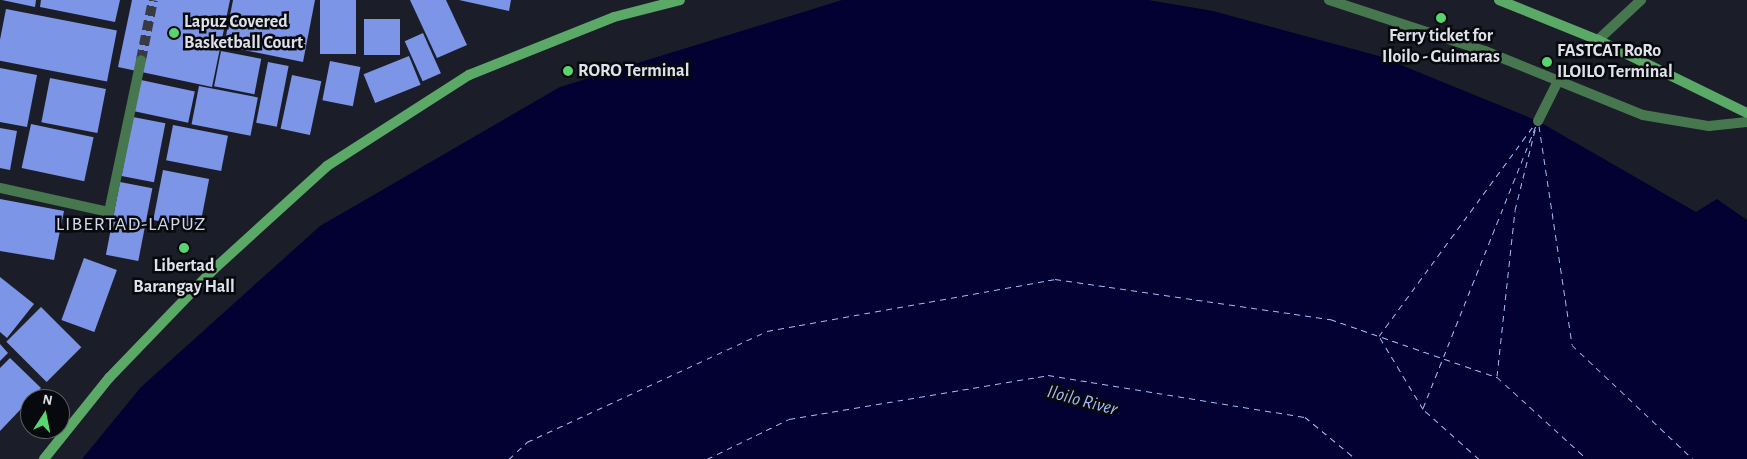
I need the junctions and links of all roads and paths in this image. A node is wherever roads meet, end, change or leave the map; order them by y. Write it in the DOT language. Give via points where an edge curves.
graph roads {
  1 [pos="680,0"];
  2 [pos="1329,0"];
  3 [pos="1499,0"];
  4 [pos="1641,0"];
  5 [pos="1598,40"];
  6 [pos="141,60"];
  7 [pos="1558,81"];
  8 [pos="1747,113"];
  9 [pos="1538,120"];
  10 [pos="1747,122"];
  11 [pos="0,188"];
  12 [pos="44,459"];
  1 -- 12 [label="main road" via="614,17 469,75 327,166 214,269 108,378"];
  2 -- 7 [label="street" via="1403,21"];
  3 -- 5 [label="main road"];
  4 -- 5 [label="street"];
  5 -- 8 [label="main road"];
  6 -- 11 [label="street" via="109,212"];
  7 -- 9 [label="street"];
  7 -- 10 [label="street" via="1678,124"];
}
